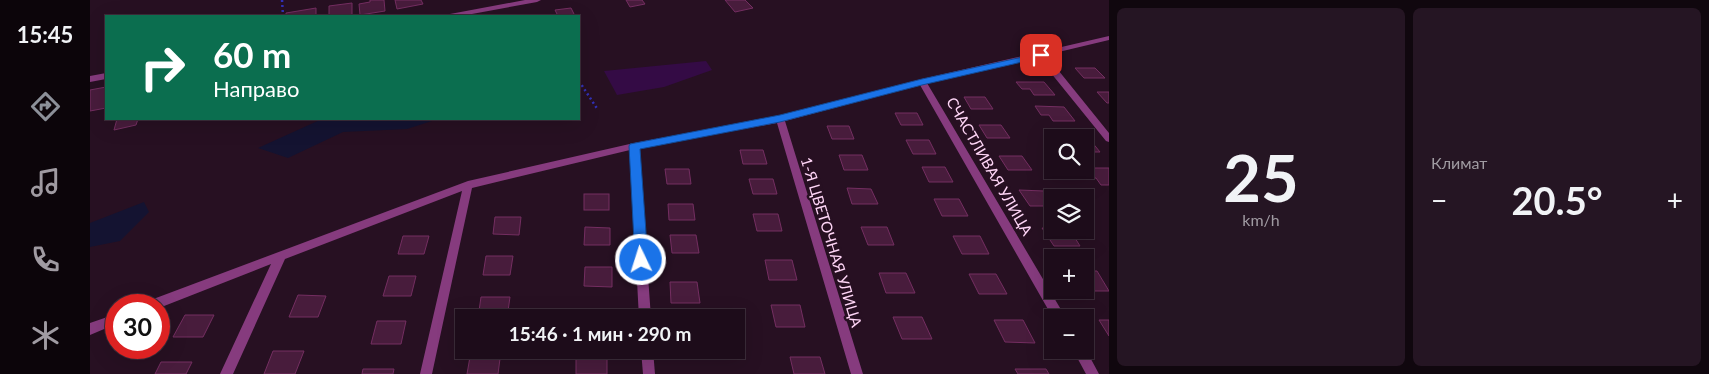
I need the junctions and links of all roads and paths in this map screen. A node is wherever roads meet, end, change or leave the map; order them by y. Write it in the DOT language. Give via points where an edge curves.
graph roads {
  1 [pos="282,0"];
  2 [pos="537,0"];
  3 [pos="283,15"];
  4 [pos="455,15"];
  5 [pos="1109,38"];
  6 [pos="1041,55"];
  7 [pos="105,76"];
  8 [pos="90,79"];
  9 [pos="922,82"];
  10 [pos="580,83"];
  11 [pos="598,110"];
  12 [pos="780,119"];
  13 [pos="1109,139"];
  14 [pos="634,146"];
  15 [pos="468,185"];
  16 [pos="281,256"];
  17 [pos="170,298"];
  18 [pos="644,309"];
  19 [pos="1055,309"];
  20 [pos="105,323"];
  21 [pos="90,329"];
  22 [pos="648,359"];
  23 [pos="1084,359"];
  24 [pos="226,374"];
  25 [pos="426,374"];
  26 [pos="649,374"];
  27 [pos="857,374"];
  28 [pos="1093,374"];
  1 -- 3 [label="path"];
  2 -- 4 [label="street"];
  5 -- 6 [label="street"];
  6 -- 9 [label="street"];
  6 -- 13 [label="street"];
  7 -- 8 [label="street"];
  9 -- 12 [label="street"];
  9 -- 19 [label="street, СЧАСТЛИВАЯ УЛИЦА"];
  10 -- 11 [label="path"];
  12 -- 14 [label="street"];
  12 -- 27 [label="street, 1-Я ЦВЕТОЧНАЯ УЛИЦА"];
  14 -- 15 [label="street"];
  14 -- 18 [label="street"];
  15 -- 16 [label="street"];
  15 -- 25 [label="street"];
  16 -- 17 [label="street"];
  16 -- 24 [label="street"];
  20 -- 21 [label="street"];
  22 -- 26 [label="street"];
  23 -- 28 [label="street"];
}
